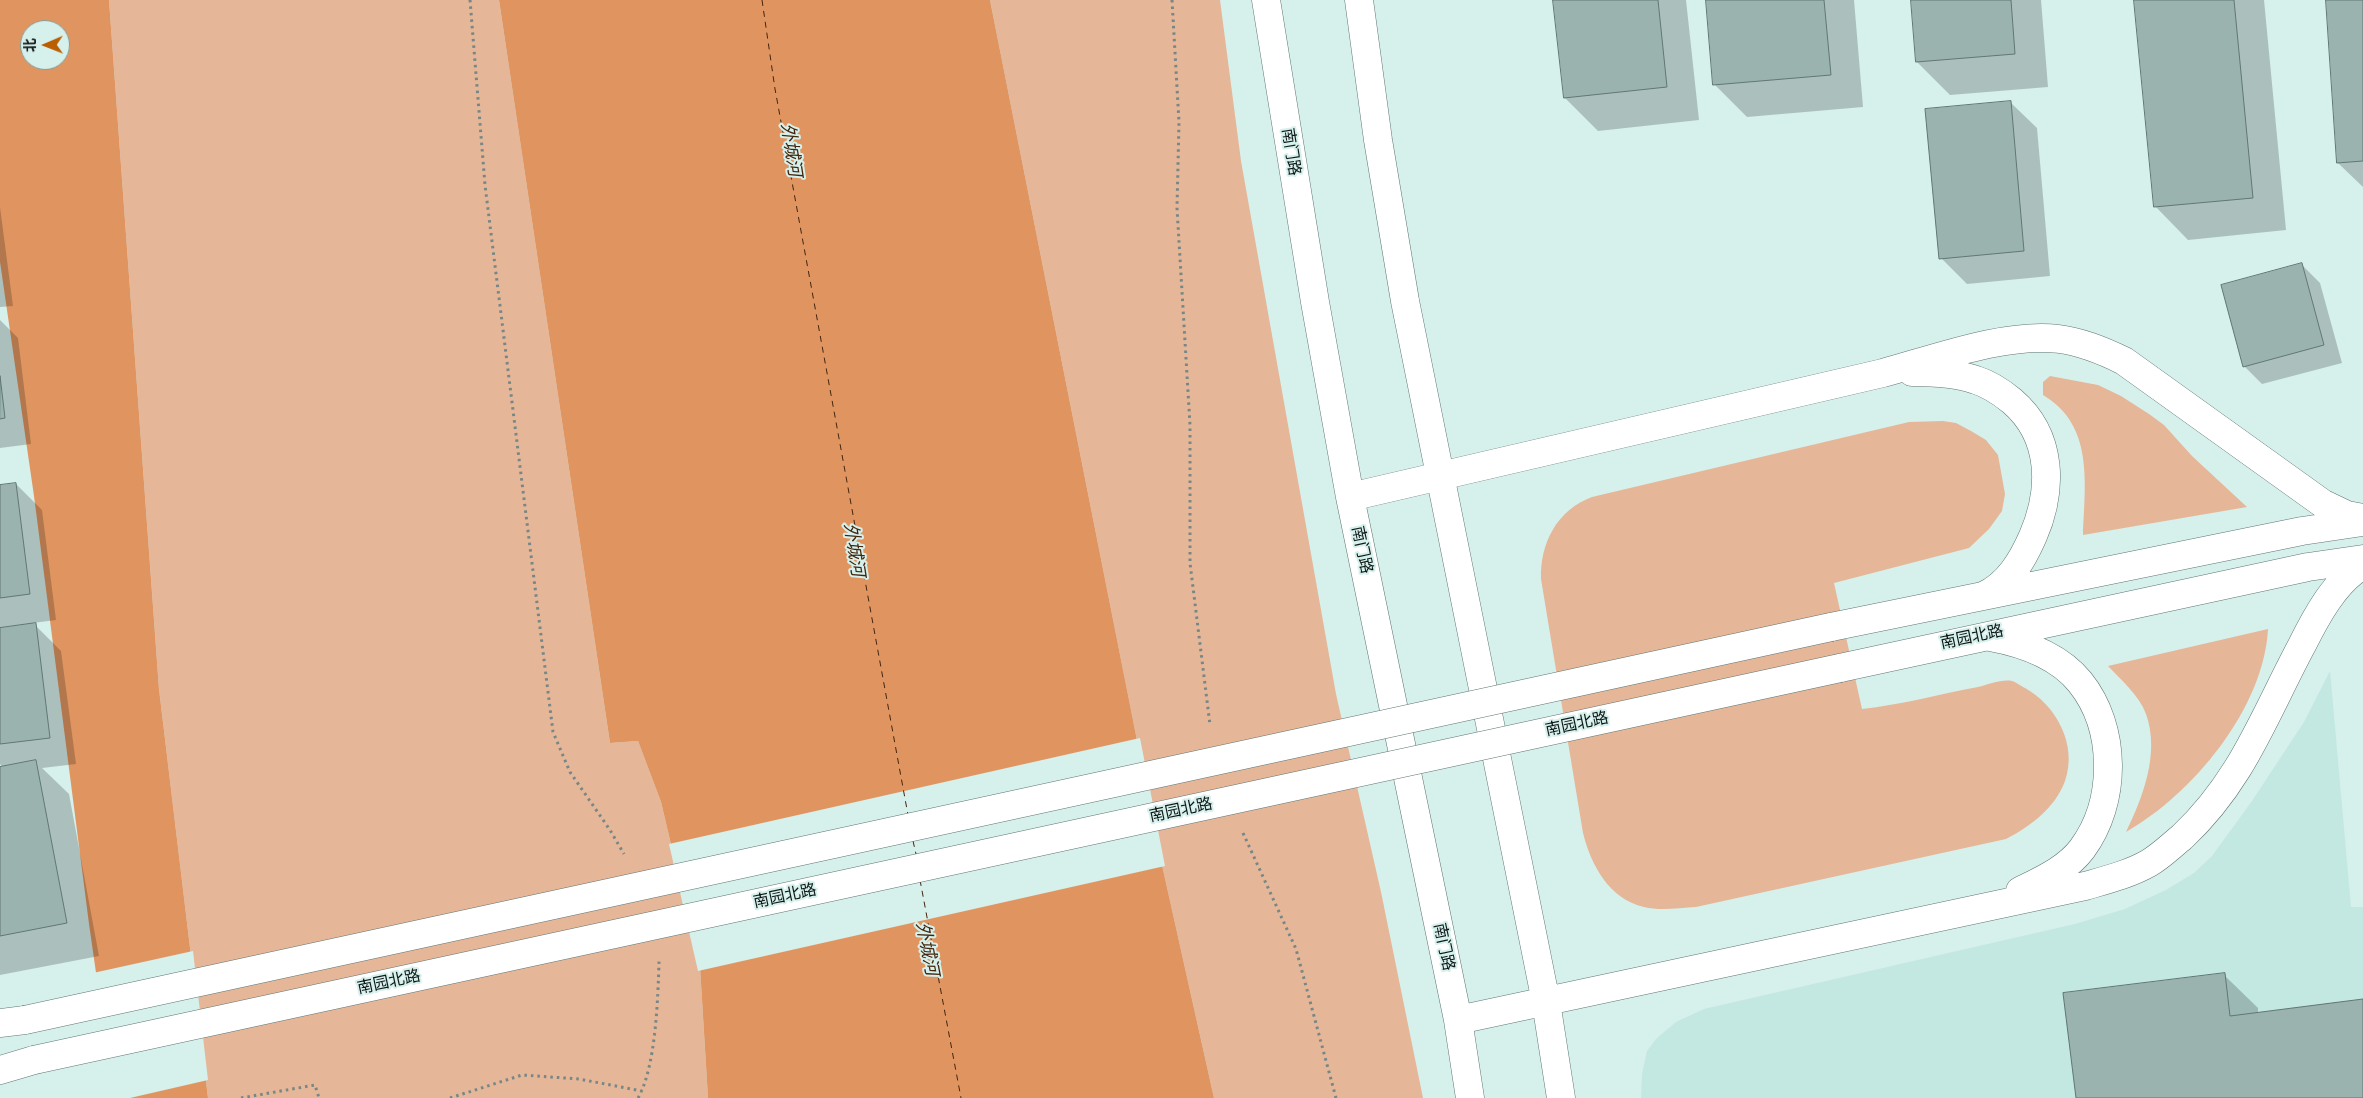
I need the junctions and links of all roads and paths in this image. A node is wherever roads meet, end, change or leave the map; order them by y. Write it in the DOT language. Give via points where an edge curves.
graph roads {
  1 [pos="470,0"];
  2 [pos="1172,0"];
  3 [pos="1266,0"];
  4 [pos="1359,0"];
  5 [pos="1883,373"];
  6 [pos="1440,476"];
  7 [pos="1350,497"];
  8 [pos="2363,520"];
  9 [pos="2363,559"];
  10 [pos="2363,565"];
  11 [pos="1976,600"];
  12 [pos="1982,636"];
  13 [pos="1211,733"];
  14 [pos="1242,830"];
  15 [pos="628,862"];
  16 [pos="1990,907"];
  17 [pos="659,954"];
  18 [pos="1546,1002"];
  19 [pos="1458,1020"];
  20 [pos="13,1022"];
  21 [pos="0,1070"];
  22 [pos="642,1091"];
  23 [pos="241,1098"];
  24 [pos="319,1098"];
  25 [pos="450,1098"];
  26 [pos="638,1098"];
  27 [pos="1336,1098"];
  28 [pos="1470,1098"];
  29 [pos="1561,1098"];
  1 -- 15 [label="path" via="485,185 553,732 570,772"];
  2 -- 13 [label="path" via="1179,122 1177,208 1190,425 1190,563"];
  3 -- 7 [label="main road, 南门路"];
  4 -- 6 [label="main road" via="1405,301"];
  5 -- 6 [label="main road"];
  5 -- 8 [label="main road" via="2007,342 2042,338 2076,342 2109,353 2137,368 2322,503"];
  5 -- 11 [label="main road" via="1940,373 1988,385 2019,407 2041,442 2047,465 2038,524 2019,563 2005,581 1995,591"];
  6 -- 7 [label="main road"];
  6 -- 18 [label="main road"];
  7 -- 19 [label="main road, 南门路"];
  8 -- 11 [label="main road"];
  9 -- 12 [label="main road, 南园北路" via="2308,567"];
  10 -- 16 [label="main road" via="2338,588 2314,621 2232,779 2204,815 2173,845 2150,863 2112,878"];
  11 -- 20 [label="main road, bridge" via="1831,627"];
  12 -- 16 [label="main road" via="2033,648 2055,660 2080,681 2100,717 2108,762 2101,813 2082,850 2044,879"];
  12 -- 21 [label="main road, 南园北路, bridge"];
  14 -- 27 [label="path" via="1296,949"];
  16 -- 18 [label="main road"];
  17 -- 22 [label="path" via="658,1000"];
  18 -- 19 [label="main road"];
  18 -- 29 [label="main road"];
  19 -- 28 [label="main road, 南门路"];
  22 -- 25 [label="path" via="578,1079 522,1076"];
  22 -- 26 [label="path"];
  23 -- 24 [label="path" via="315,1085"];
}
